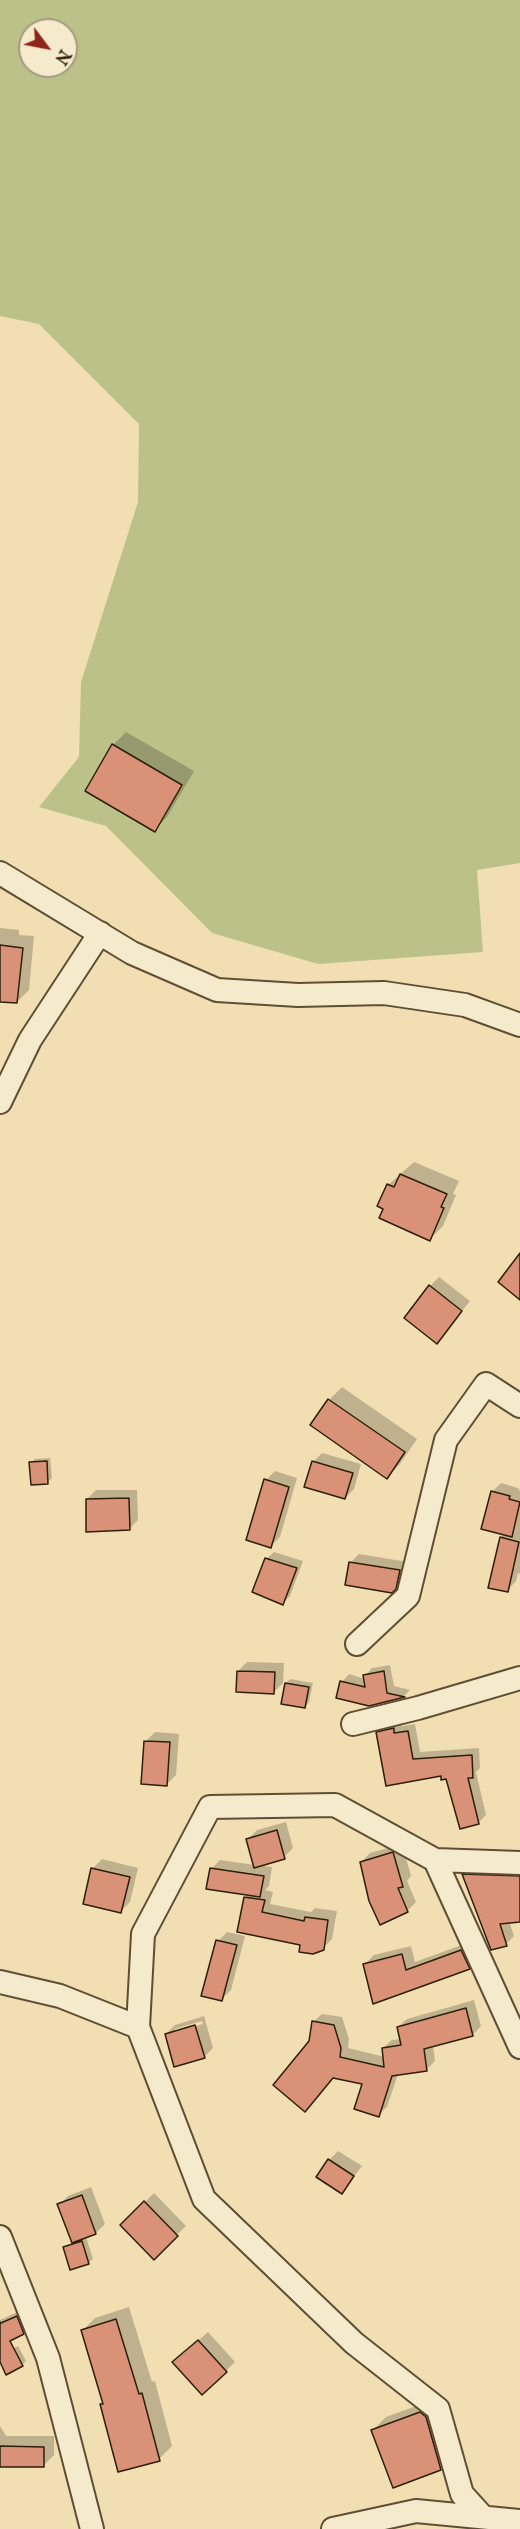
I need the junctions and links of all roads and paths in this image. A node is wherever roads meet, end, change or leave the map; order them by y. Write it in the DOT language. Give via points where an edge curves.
graph roads {
  1 [pos="0,873"];
  2 [pos="100,933"];
  3 [pos="520,1025"];
  4 [pos="0,1102"];
  5 [pos="520,1406"];
  6 [pos="357,1644"];
  7 [pos="520,1678"];
  8 [pos="353,1724"];
  9 [pos="435,1860"];
  10 [pos="520,1863"];
  11 [pos="0,1982"];
  12 [pos="138,2027"];
  13 [pos="520,2048"];
  14 [pos="0,2237"];
  15 [pos="482,2516"];
  16 [pos="520,2521"];
  17 [pos="92,2529"];
  18 [pos="333,2529"];
  1 -- 2 [label="street"];
  2 -- 3 [label="street" via="216,990 298,995 384,993 465,1005"];
  2 -- 4 [label="street" via="30,1040"];
  5 -- 6 [label="street" via="486,1384 446,1440 408,1596"];
  7 -- 8 [label="street"];
  9 -- 10 [label="street"];
  9 -- 12 [label="street" via="335,1805 210,1807 143,1935"];
  9 -- 13 [label="street"];
  11 -- 12 [label="street" via="60,1996"];
  12 -- 15 [label="street" via="204,2199 354,2343 438,2409 462,2494"];
  14 -- 17 [label="street" via="48,2358"];
  15 -- 16 [label="street"];
  15 -- 18 [label="street" via="416,2511"];
}
